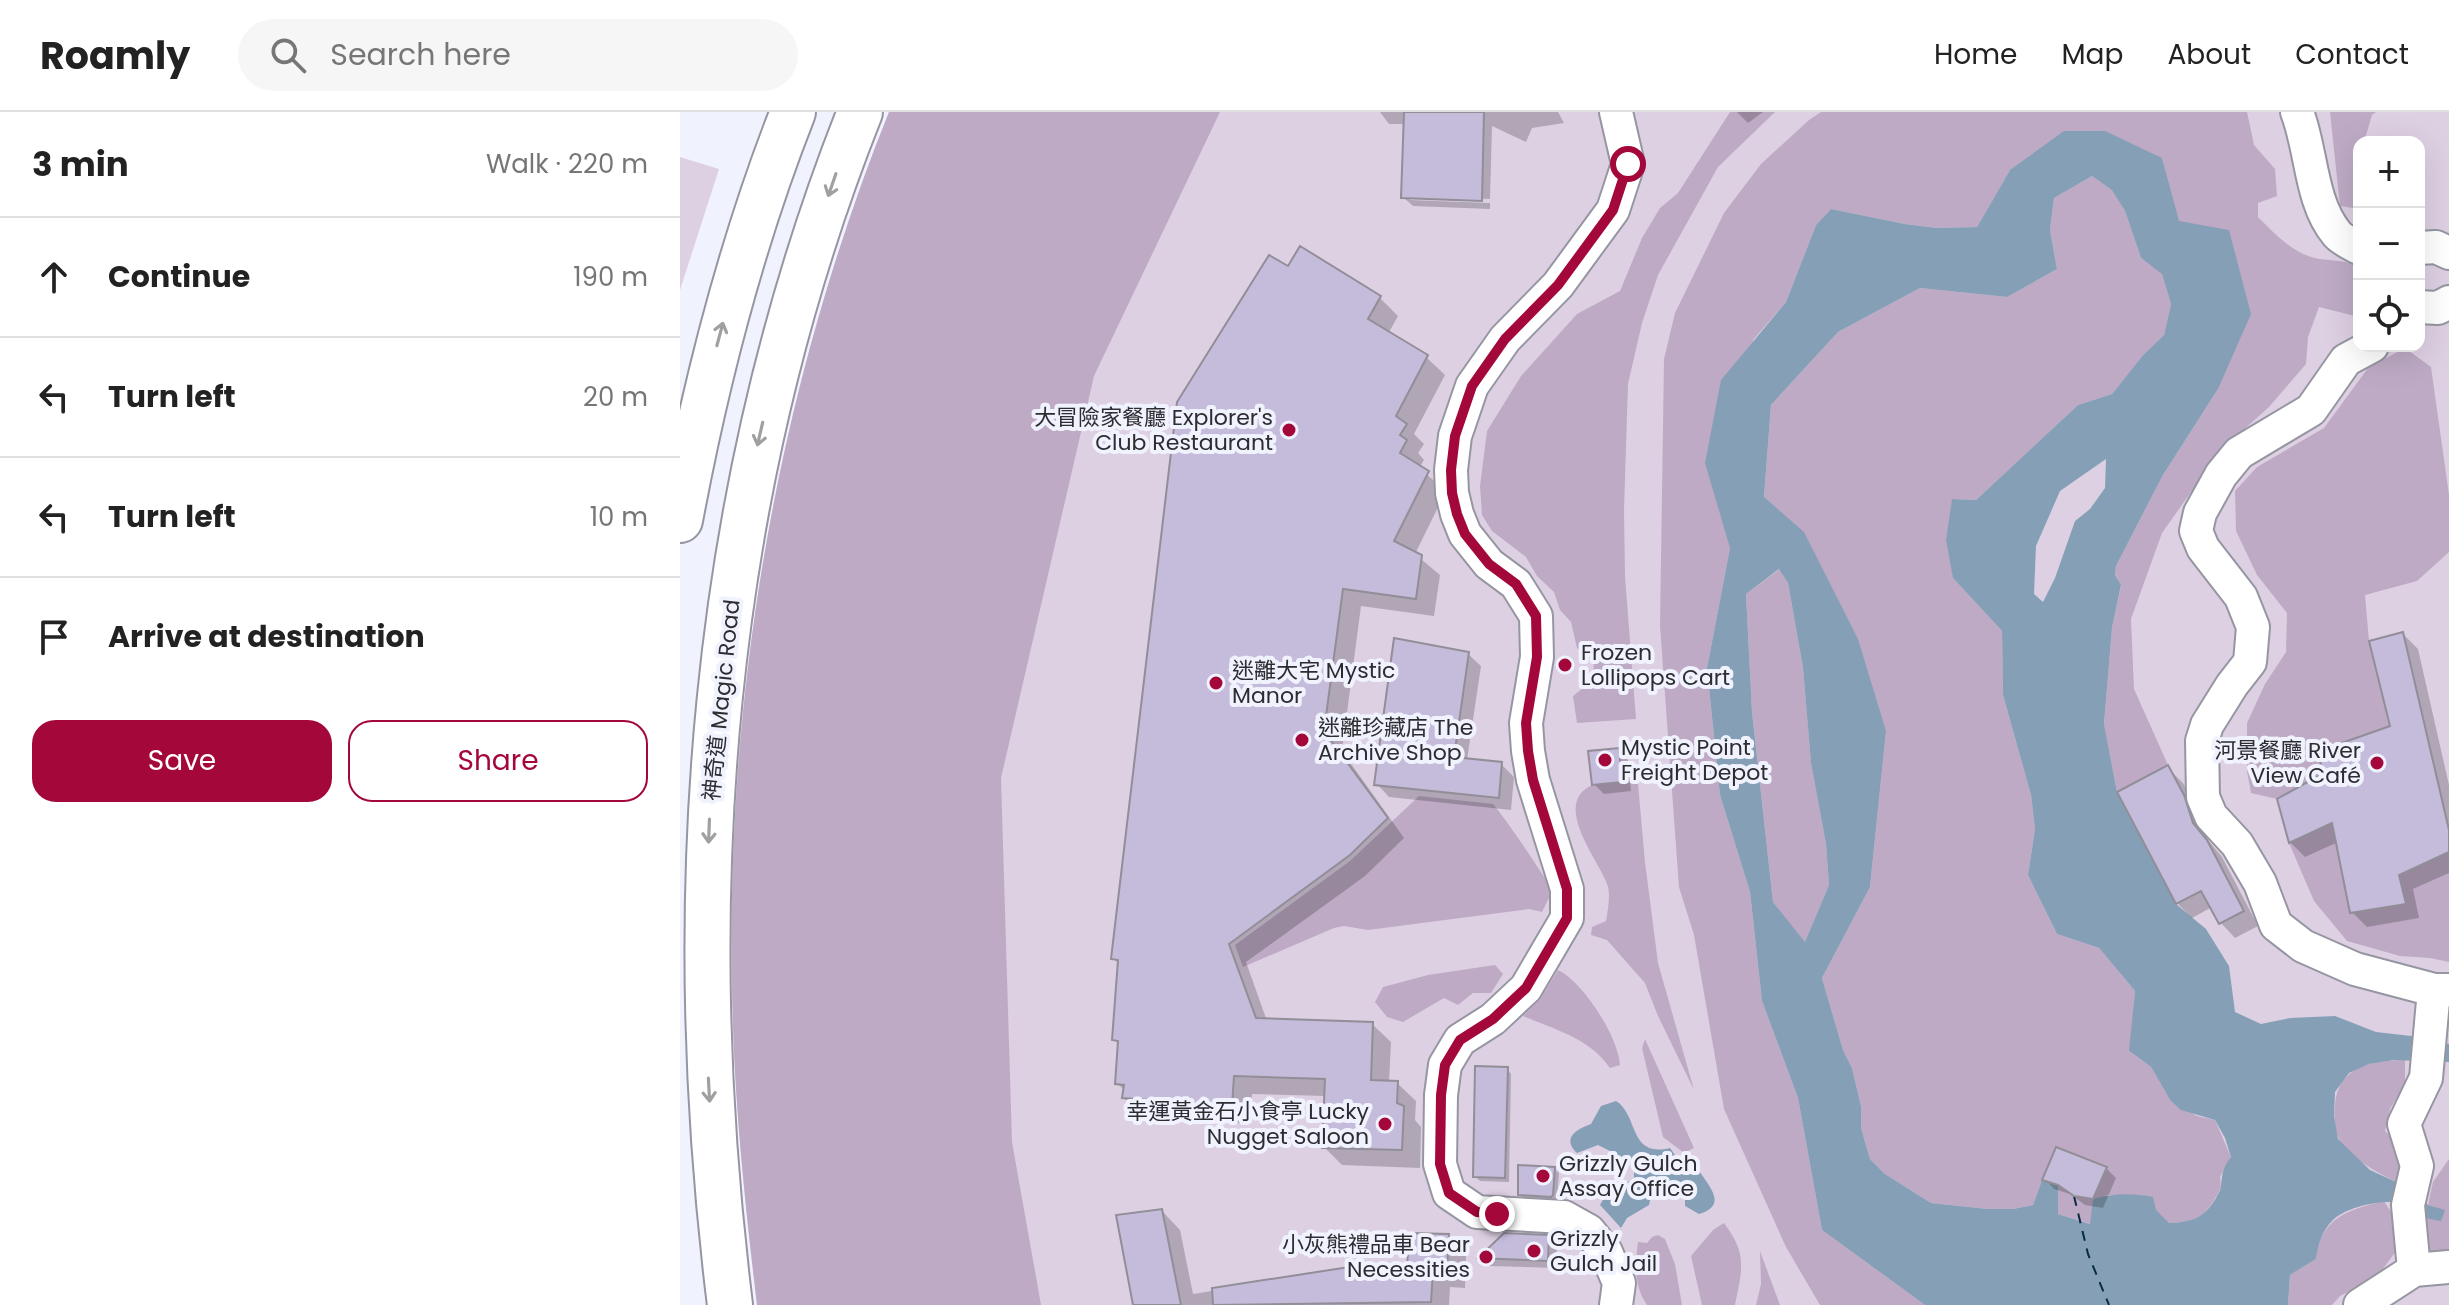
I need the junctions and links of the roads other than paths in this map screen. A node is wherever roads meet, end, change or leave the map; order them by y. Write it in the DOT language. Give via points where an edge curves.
graph roads {
  1 [pos="793,112"];
  2 [pos="860,112"];
  3 [pos="1616,112"];
  4 [pos="2297,112"];
  5 [pos="2353,245"];
  6 [pos="2425,248"];
  7 [pos="2449,253"];
  8 [pos="2449,302"];
  9 [pos="2425,307"];
  10 [pos="2361,352"];
  11 [pos="680,520"];
  12 [pos="2442,990"];
  13 [pos="2449,1267"];
  14 [pos="2414,1270"];
  15 [pos="730,1305"];
  16 [pos="1616,1305"];
  17 [pos="2360,1305"];
  11 -- 1 [label="street, one-way" via="720,333"];
  2 -- 15 [label="street, 神奇道 Magic Road, one-way" via="780,349 757,444 726,638 710,800 705,927 706,1025"];
  3 -- 16 [label="street" via="1628,164 1613,210 1472,386 1455,436 1451,470 1465,534 1489,564 1516,584 1536,616 1528,751 1567,889 1567,918 1526,988 1460,1040 1445,1065 1440,1164 1449,1193 1477,1212 1564,1217 1589,1231 1606,1252 1619,1283"];
  4 -- 5 [label="street" via="2320,201 2338,236"];
  6 -- 7 [label="street"];
  8 -- 9 [label="street"];
  10 -- 12 [label="street" via="2346,360 2311,410 2239,453 2200,513 2196,531 2203,548 2241,597 2253,627 2250,662 2207,725 2202,741 2203,797 2260,883 2276,925 2303,946 2355,969"];
  12 -- 14 [label="street" via="2429,1038 2426,1078 2404,1124 2417,1166 2408,1205"];
  13 -- 14 [label="street"];
  14 -- 17 [label="street"];
}
